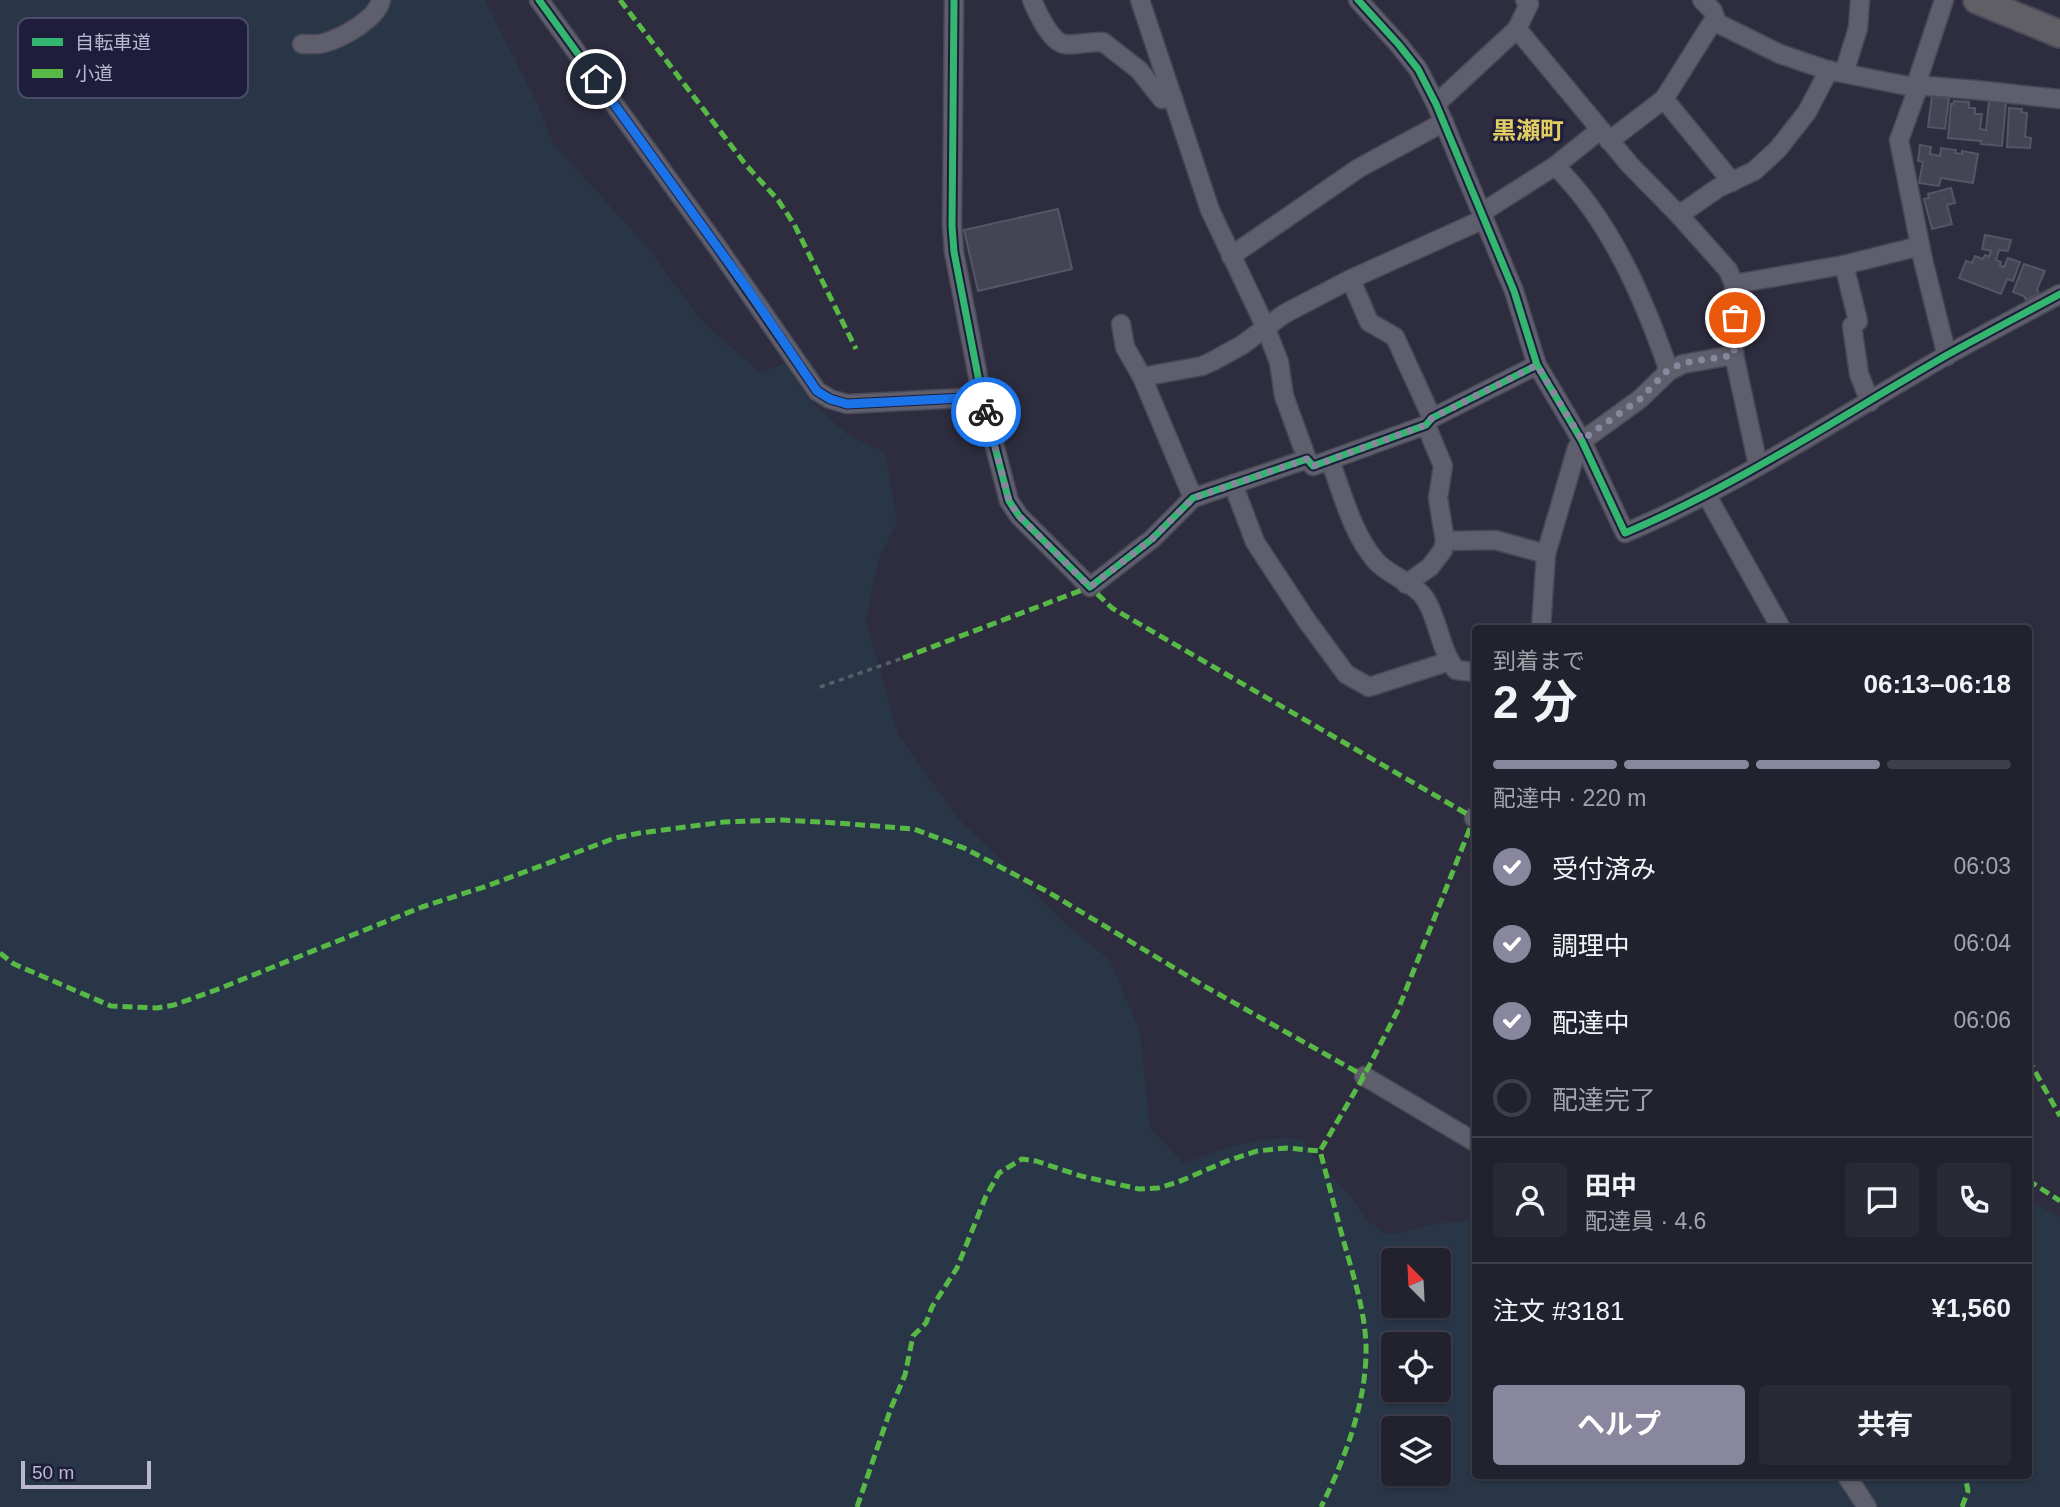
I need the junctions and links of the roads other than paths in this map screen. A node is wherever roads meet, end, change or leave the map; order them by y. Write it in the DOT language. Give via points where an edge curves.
graph roads {
  1 [pos="381,0"];
  2 [pos="539,0"];
  3 [pos="954,0"];
  4 [pos="1032,0"];
  5 [pos="1140,0"];
  6 [pos="1358,0"];
  7 [pos="1702,0"];
  8 [pos="1860,0"];
  9 [pos="1944,0"];
  10 [pos="1977,0"];
  11 [pos="1530,2"];
  12 [pos="1715,18"];
  13 [pos="1517,29"];
  14 [pos="2060,34"];
  15 [pos="302,44"];
  16 [pos="1836,72"];
  17 [pos="1918,88"];
  18 [pos="1173,98"];
  19 [pos="1664,99"];
  20 [pos="2060,99"];
  21 [pos="1436,104"];
  22 [pos="1444,122"];
  23 [pos="1604,135"];
  24 [pos="1555,166"];
  25 [pos="1732,182"];
  26 [pos="1679,215"];
  27 [pos="1482,216"];
  28 [pos="1920,246"];
  29 [pos="1231,256"];
  30 [pos="1844,265"];
  31 [pos="1351,279"];
  32 [pos="1734,284"];
  33 [pos="2060,294"];
  34 [pos="1121,324"];
  35 [pos="1265,326"];
  36 [pos="1734,355"];
  37 [pos="1947,356"];
  38 [pos="1537,365"];
  39 [pos="1668,370"];
  40 [pos="1142,377"];
  41 [pos="982,397"];
  42 [pos="1870,402"];
  43 [pos="1429,421"];
  44 [pos="1582,440"];
  45 [pos="1307,459"];
  46 [pos="1330,461"];
  47 [pos="1758,465"];
  48 [pos="1233,484"];
  49 [pos="1706,494"];
  50 [pos="1193,498"];
  51 [pos="1445,541"];
  52 [pos="1546,554"];
  53 [pos="1406,583"];
  54 [pos="1541,625"];
  55 [pos="1779,625"];
  56 [pos="1450,661"];
  57 [pos="1472,672"];
  58 [pos="1364,1076"];
  59 [pos="1472,1140"];
  60 [pos="1849,1479"];
  61 [pos="1867,1507"];
  1 -- 15 [label="street" via="363,23 345,34 323,43"];
  2 -- 41 [label="street" via="817,391 847,404"];
  3 -- 41 [label="street" via="951,226"];
  4 -- 18 [label="street" via="1055,40 1062,44 1103,42 1139,70 1162,99"];
  5 -- 18 [label="street"];
  6 -- 21 [label="street" via="1418,69"];
  7 -- 12 [label="street"];
  8 -- 16 [label="street" via="1858,28"];
  9 -- 17 [label="street"];
  10 -- 14 [label="highway"];
  11 -- 13 [label="street"];
  12 -- 16 [label="street" via="1780,54"];
  12 -- 19 [label="street"];
  13 -- 21 [label="street"];
  13 -- 23 [label="street"];
  16 -- 17 [label="street"];
  16 -- 25 [label="street" via="1778,149 1754,172"];
  17 -- 20 [label="street"];
  17 -- 28 [label="street" via="1899,140"];
  18 -- 29 [label="street" via="1210,210"];
  19 -- 23 [label="street"];
  19 -- 25 [label="street"];
  21 -- 22 [label="street"];
  22 -- 27 [label="street"];
  22 -- 29 [label="street" via="1359,169"];
  23 -- 24 [label="street"];
  23 -- 26 [label="street"];
  24 -- 27 [label="street"];
  24 -- 39 [label="street" via="1615,248 1656,333"];
  25 -- 26 [label="street"];
  26 -- 32 [label="street" via="1728,270"];
  27 -- 31 [label="street"];
  27 -- 38 [label="street" via="1514,290"];
  28 -- 30 [label="street"];
  28 -- 37 [label="street"];
  29 -- 35 [label="street"];
  30 -- 32 [label="street"];
  30 -- 42 [label="street" via="1858,321 1852,326 1860,374"];
  31 -- 35 [label="street"];
  31 -- 43 [label="street" via="1369,322 1395,337"];
  32 -- 36 [label="street"];
  33 -- 37 [label="street"];
  34 -- 40 [label="street" via="1125,347"];
  35 -- 40 [label="street" via="1242,345 1202,366"];
  35 -- 45 [label="street"];
  36 -- 39 [label="street" via="1683,363"];
  36 -- 47 [label="street"];
  37 -- 42 [label="street"];
  38 -- 43 [label="street"];
  38 -- 44 [label="street"];
  39 -- 44 [label="street" via="1640,399"];
  40 -- 50 [label="street"];
  41 -- 50 [label="street" via="1009,501 1090,587 1152,539"];
  42 -- 47 [label="street"];
  43 -- 46 [label="street"];
  43 -- 51 [label="street" via="1443,466 1438,498"];
  44 -- 49 [label="street" via="1625,533"];
  44 -- 52 [label="street"];
  45 -- 46 [label="street" via="1313,466"];
  45 -- 48 [label="street"];
  46 -- 53 [label="street" via="1366,548 1376,562"];
  47 -- 49 [label="street"];
  48 -- 50 [label="street"];
  48 -- 56 [label="street" via="1255,542 1346,674 1369,687"];
  49 -- 55 [label="street"];
  51 -- 52 [label="street" via="1495,540"];
  51 -- 53 [label="street" via="1430,567"];
  52 -- 54 [label="street"];
  53 -- 56 [label="street" via="1425,600"];
  56 -- 57 [label="street" via="1457,670"];
  58 -- 59 [label="street"];
  60 -- 61 [label="street"];
}
